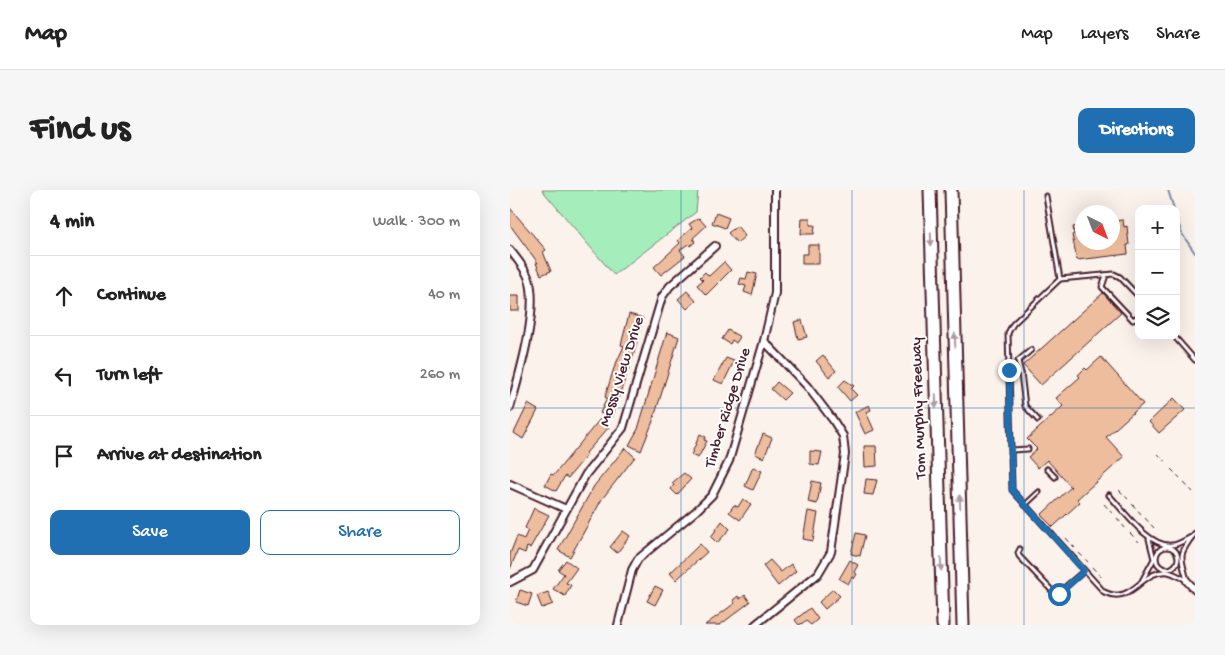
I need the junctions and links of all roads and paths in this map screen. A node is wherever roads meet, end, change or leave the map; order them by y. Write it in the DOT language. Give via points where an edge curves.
graph roads {
  1 [pos="776,190"];
  2 [pos="930,190"];
  3 [pos="951,190"];
  4 [pos="1046,196"];
  5 [pos="714,246"];
  6 [pos="510,250"];
  7 [pos="1106,275"];
  8 [pos="1060,279"];
  9 [pos="1137,295"];
  10 [pos="1135,319"];
  11 [pos="1178,340"];
  12 [pos="764,341"];
  13 [pos="1030,350"];
  14 [pos="1195,360"];
  15 [pos="1009,370"];
  16 [pos="1021,373"];
  17 [pos="510,408"];
  18 [pos="1038,420"];
  19 [pos="1028,449"];
  20 [pos="1012,450"];
  21 [pos="1158,454"];
  22 [pos="1164,461"];
  23 [pos="1171,469"];
  24 [pos="1048,470"];
  25 [pos="1055,478"];
  26 [pos="1180,478"];
  27 [pos="1184,483"];
  28 [pos="510,484"];
  29 [pos="1119,490"];
  30 [pos="1039,492"];
  31 [pos="1193,492"];
  32 [pos="1109,495"];
  33 [pos="1128,499"];
  34 [pos="1104,504"];
  35 [pos="1132,504"];
  36 [pos="1025,505"];
  37 [pos="566,509"];
  38 [pos="1112,514"];
  39 [pos="1141,514"];
  40 [pos="1117,518"];
  41 [pos="1145,518"];
  42 [pos="1126,528"];
  43 [pos="1154,528"];
  44 [pos="1130,533"];
  45 [pos="1194,534"];
  46 [pos="1066,538"];
  47 [pos="1148,538"];
  48 [pos="1139,542"];
  49 [pos="1167,545"];
  50 [pos="1075,548"];
  51 [pos="1020,549"];
  52 [pos="1162,549"];
  53 [pos="1172,549"];
  54 [pos="1079,553"];
  55 [pos="1179,558"];
  56 [pos="1156,560"];
  57 [pos="1088,562"];
  58 [pos="1092,567"];
  59 [pos="1162,568"];
  60 [pos="1171,568"];
  61 [pos="1084,571"];
  62 [pos="1166,573"];
  63 [pos="1101,577"];
  64 [pos="1187,581"];
  65 [pos="510,582"];
  66 [pos="1140,583"];
  67 [pos="1195,590"];
  68 [pos="618,625"];
  69 [pos="755,625"];
  70 [pos="943,625"];
  71 [pos="965,625"];
  1 -- 12 [label="street, Timber Ridge Drive" via="775,293"];
  2 -- 70 [label="highway, Tom Murphy Freeway, one-way"];
  71 -- 3 [label="highway, one-way"];
  4 -- 8 [label="lane"];
  5 -- 37 [label="street, Mossy View Drive" via="662,297 623,428 586,474"];
  6 -- 17 [label="street" via="529,280 533,304"];
  7 -- 8 [label="lane"];
  7 -- 9 [label="lane" via="1120,277"];
  7 -- 10 [label="lane" via="1102,287"];
  8 -- 15 [label="lane" via="1008,332"];
  11 -- 14 [label="lane"];
  12 -- 68 [label="street, Timber Ridge Drive" via="721,479 712,495 696,511 638,559 632,570"];
  12 -- 69 [label="street" via="834,420 844,436 845,454 831,552 818,574"];
  13 -- 16 [label="lane" via="1018,361"];
  15 -- 16 [label="lane"];
  15 -- 20 [label="lane"];
  16 -- 18 [label="lane" via="1024,406"];
  19 -- 20 [label="lane"];
  20 -- 36 [label="lane" via="1012,490"];
  21 -- 22 [label="path"];
  23 -- 26 [label="path"];
  24 -- 25 [label="lane"];
  27 -- 31 [label="path"];
  28 -- 37 [label="street"];
  29 -- 33 [label="path"];
  30 -- 36 [label="lane"];
  32 -- 47 [label="lane"];
  34 -- 38 [label="path"];
  35 -- 39 [label="path"];
  36 -- 61 [label="lane"];
  37 -- 65 [label="street, Mossy View Drive" via="533,570"];
  40 -- 42 [label="path"];
  41 -- 43 [label="path"];
  44 -- 48 [label="path"];
  45 -- 49 [label="lane" via="1172,546"];
  45 -- 55 [label="lane"];
  46 -- 50 [label="path"];
  47 -- 49 [label="lane"];
  47 -- 56 [label="lane"];
  49 -- 52 [label="lane"];
  49 -- 53 [label="lane"];
  51 -- 61 [label="lane" via="1019,556 1056,595"];
  52 -- 53 [label="lane"];
  52 -- 56 [label="lane"];
  53 -- 55 [label="lane"];
  54 -- 57 [label="path"];
  55 -- 60 [label="lane"];
  55 -- 64 [label="lane"];
  56 -- 59 [label="lane"];
  56 -- 66 [label="lane"];
  58 -- 63 [label="path"];
  59 -- 60 [label="lane"];
  59 -- 62 [label="lane"];
  60 -- 62 [label="lane"];
  61 -- 66 [label="lane" via="1104,592 1114,597 1123,596"];
  62 -- 64 [label="lane"];
  62 -- 66 [label="lane"];
  64 -- 67 [label="street"];
}
